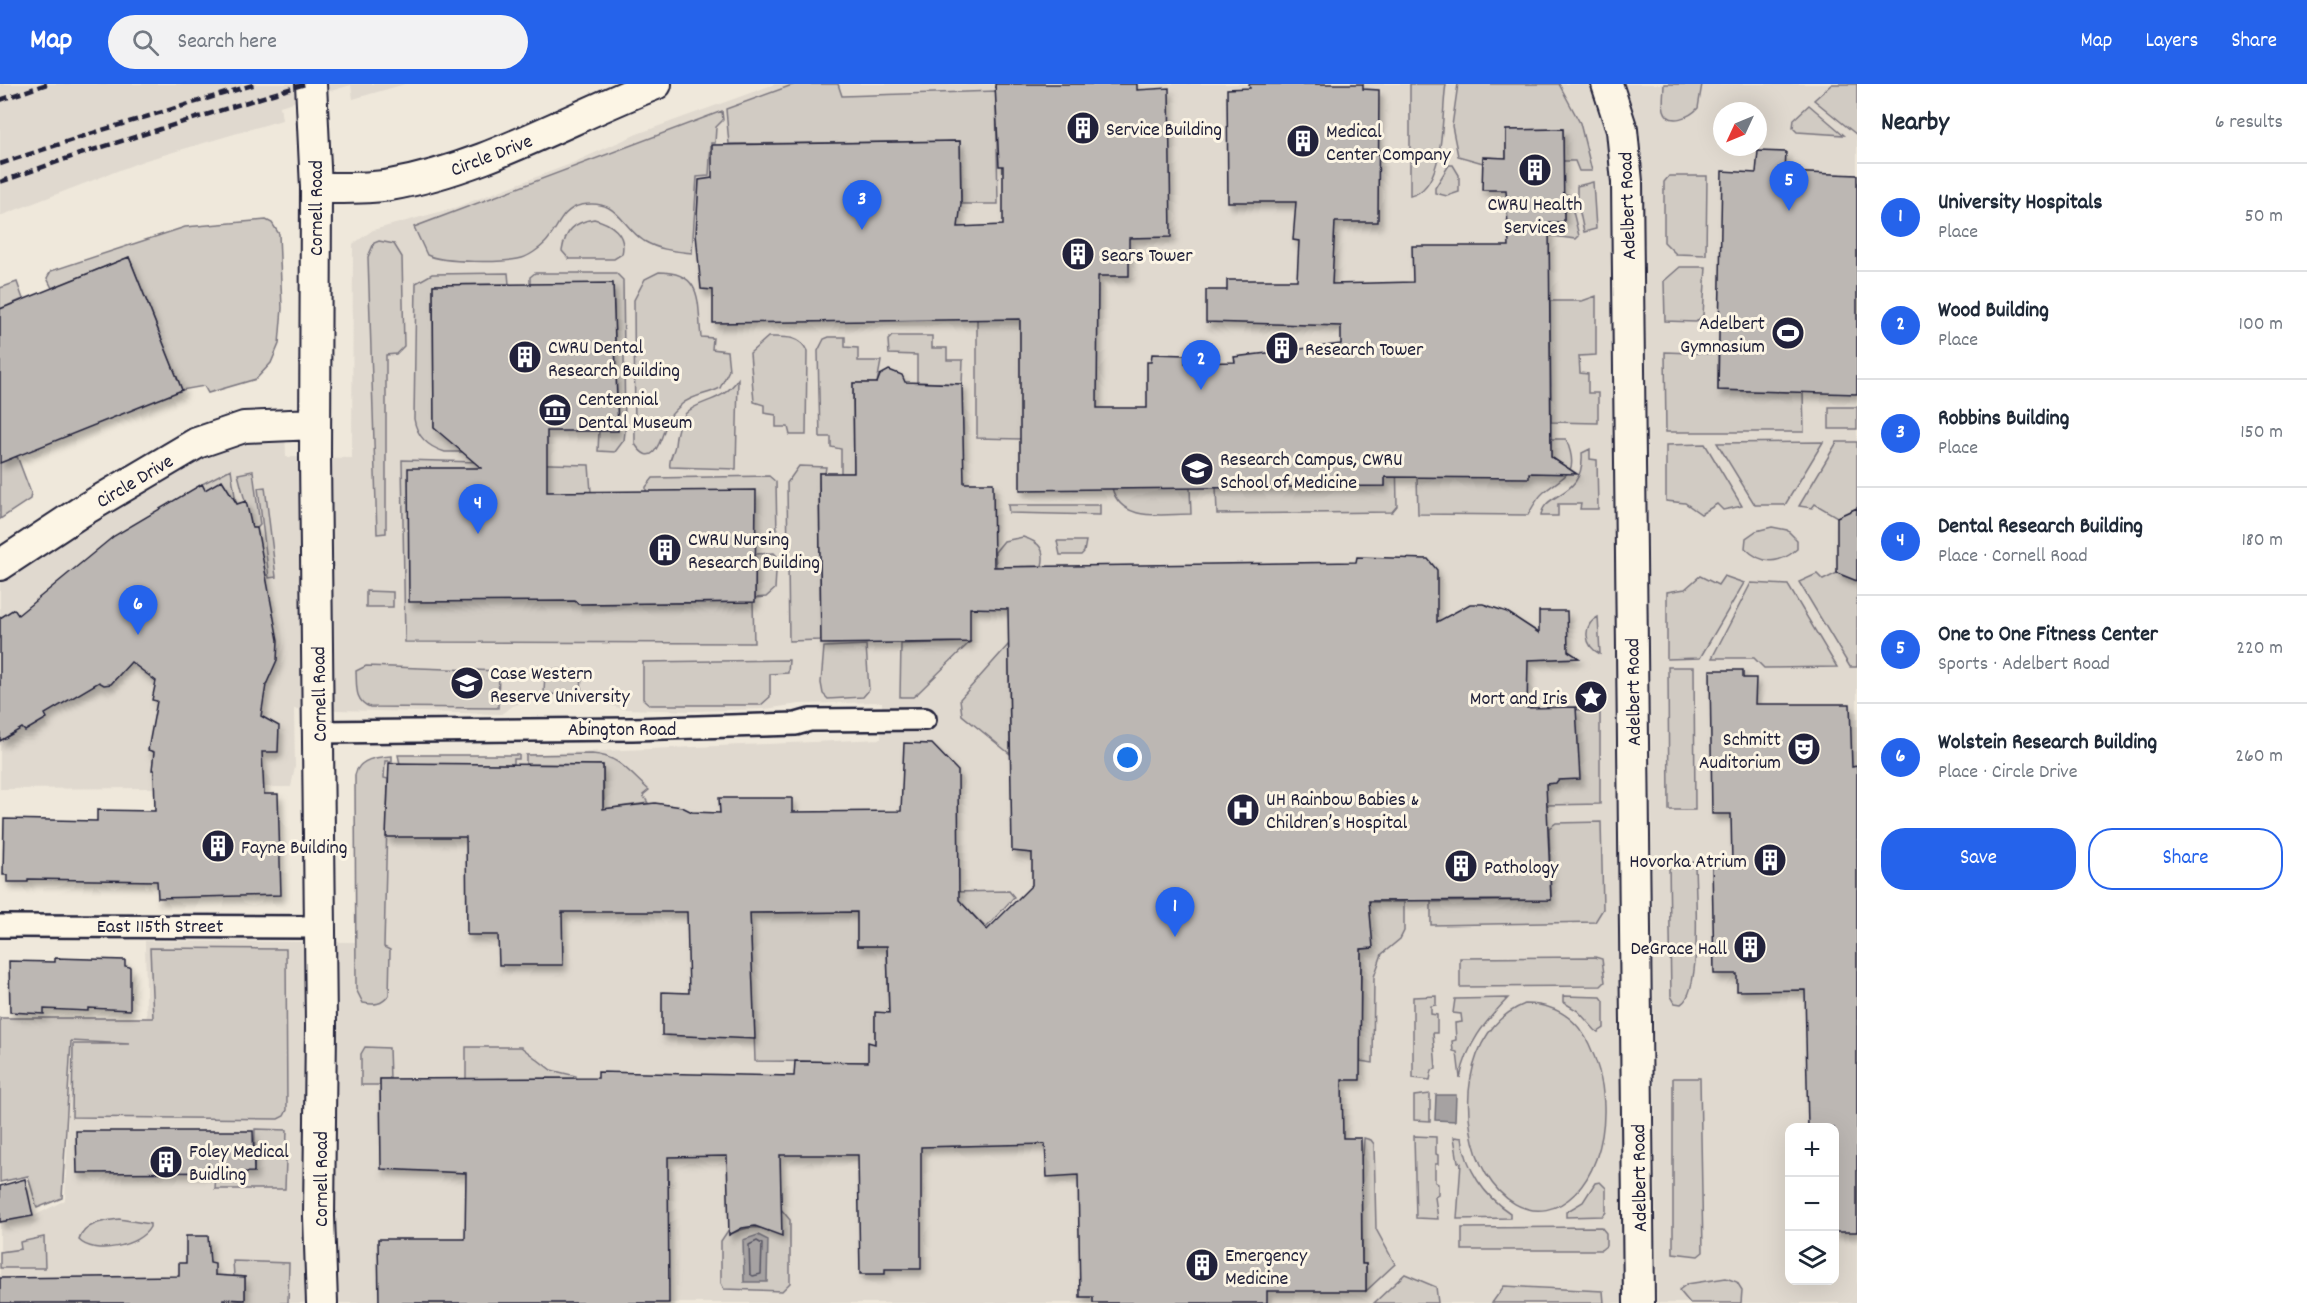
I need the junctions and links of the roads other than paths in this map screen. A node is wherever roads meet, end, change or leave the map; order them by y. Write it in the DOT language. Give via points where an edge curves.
graph roads {
  1 [pos="311,84"];
  2 [pos="656,84"];
  3 [pos="1607,84"];
  4 [pos="316,189"];
  5 [pos="315,424"];
  6 [pos="0,564"];
  7 [pos="925,718"];
  8 [pos="319,732"];
  9 [pos="0,926"];
  10 [pos="319,927"];
  11 [pos="322,1303"];
  12 [pos="1639,1303"];
  1 -- 4 [label="street, Cornell Road"];
  2 -- 4 [label="street, Circle Drive" via="443,172 387,186"];
  3 -- 12 [label="street, Adelbert Road" via="1622,129 1627,182"];
  4 -- 5 [label="street, Cornell Road"];
  5 -- 6 [label="street, Circle Drive" via="244,427 197,444"];
  5 -- 8 [label="street, Cornell Road"];
  7 -- 8 [label="street, Abington Road" via="633,729"];
  8 -- 10 [label="street, Cornell Road"];
  9 -- 10 [label="street, East 115th Street"];
  10 -- 11 [label="street, Cornell Road"];
}
